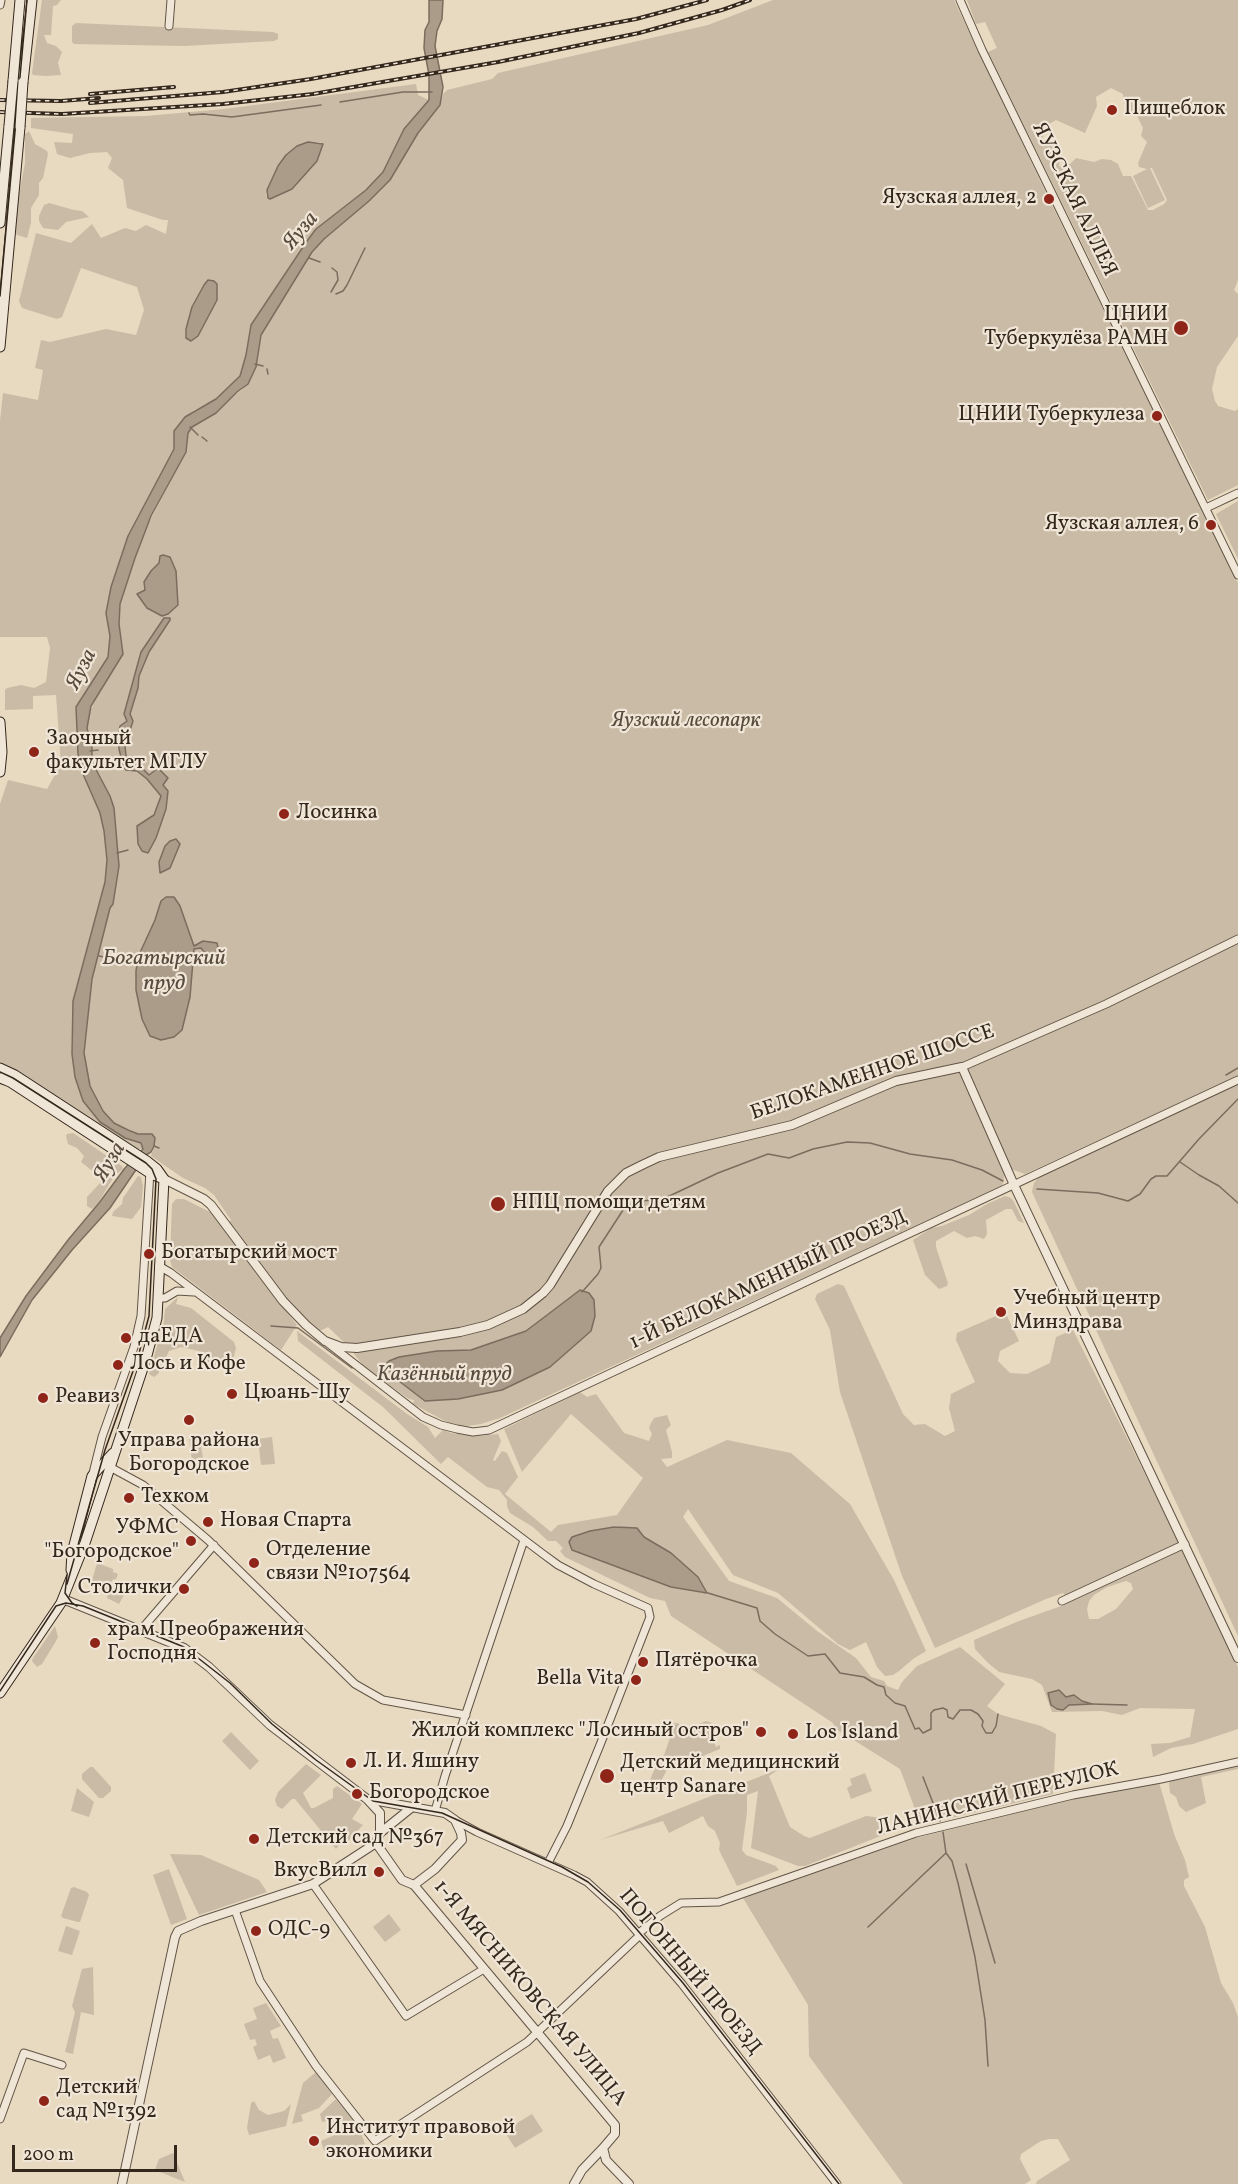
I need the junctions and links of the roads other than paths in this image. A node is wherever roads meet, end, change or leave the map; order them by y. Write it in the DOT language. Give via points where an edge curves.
graph roads {
  1 [pos="1,0"];
  2 [pos="20,0"];
  3 [pos="32,0"];
  4 [pos="171,0"];
  5 [pos="960,0"];
  6 [pos="0,4"];
  7 [pos="169,26"];
  8 [pos="0,223"];
  9 [pos="5,242"];
  10 [pos="1,327"];
  11 [pos="0,347"];
  12 [pos="1238,493"];
  13 [pos="1206,508"];
  14 [pos="1238,575"];
  15 [pos="0,722"];
  16 [pos="0,772"];
  17 [pos="1238,939"];
  18 [pos="962,1067"];
  19 [pos="1,1071"];
  20 [pos="1238,1080"];
  21 [pos="148,1167"];
  22 [pos="164,1179"];
  23 [pos="1014,1185"];
  24 [pos="159,1266"];
  25 [pos="196,1293"];
  26 [pos="158,1298"];
  27 [pos="325,1341"];
  28 [pos="105,1465"];
  29 [pos="92,1476"];
  30 [pos="524,1540"];
  31 [pos="1185,1544"];
  32 [pos="214,1545"];
  33 [pos="71,1578"];
  34 [pos="63,1599"];
  35 [pos="1062,1601"];
  36 [pos="140,1631"];
  37 [pos="1238,1658"];
  38 [pos="0,1693"];
  39 [pos="466,1715"];
  40 [pos="1238,1762"];
  41 [pos="367,1799"];
  42 [pos="411,1808"];
  43 [pos="435,1811"];
  44 [pos="455,1820"];
  45 [pos="477,1832"];
  46 [pos="380,1833"];
  47 [pos="462,1840"];
  48 [pos="376,1843"];
  49 [pos="548,1863"];
  50 [pos="313,1884"];
  51 [pos="414,1885"];
  52 [pos="235,1910"];
  53 [pos="639,1934"];
  54 [pos="484,1969"];
  55 [pos="537,2032"];
  56 [pos="62,2065"];
  57 [pos="0,2119"];
  58 [pos="603,2148"];
  59 [pos="122,2184"];
  60 [pos="574,2184"];
  61 [pos="629,2184"];
  62 [pos="837,2184"];
  1 -- 6 [label="street"];
  2 -- 8 [label="main road, bridge"];
  3 -- 9 [label="main road, bridge"];
  4 -- 7 [label="street"];
  5 -- 13 [label="street, ЯУЗСКАЯ АЛЛЕЯ"];
  9 -- 10 [label="main road"];
  10 -- 11 [label="main road"];
  12 -- 13 [label="street"];
  13 -- 14 [label="street, ЯУЗСКАЯ АЛЛЕЯ"];
  15 -- 16 [label="main road"];
  17 -- 18 [label="street, БЕЛОКАМЕННОЕ ШОССЕ" via="1106,1004"];
  18 -- 23 [label="street"];
  18 -- 27 [label="street, БЕЛОКАМЕННОЕ ШОССЕ" via="896,1082 792,1125 660,1157 626,1173 594,1211 550,1285 534,1301 488,1325 352,1348"];
  19 -- 21 [label="main road"];
  20 -- 23 [label="street, 1-Й БЕЛОКАМЕННЫЙ ПРОЕЗД"];
  21 -- 22 [label="main road"];
  21 -- 29 [label="street" via="141,1316"];
  22 -- 24 [label="main road"];
  22 -- 27 [label="street" via="211,1205 284,1301"];
  23 -- 27 [label="street, 1-Й БЕЛОКАМЕННЫЙ ПРОЕЗД" via="489,1430 457,1429 423,1417"];
  23 -- 31 [label="street"];
  24 -- 25 [label="street"];
  24 -- 26 [label="main road"];
  25 -- 26 [label="street" via="177,1291"];
  25 -- 30 [label="street"];
  26 -- 28 [label="main road" via="153,1336 114,1452"];
  28 -- 29 [label="main road"];
  28 -- 32 [label="street" via="142,1485"];
  28 -- 33 [label="main road" via="85,1543"];
  29 -- 33 [label="main road" via="72,1553"];
  30 -- 39 [label="street"];
  30 -- 49 [label="street" via="558,1565 648,1608 650,1617 567,1826"];
  31 -- 35 [label="street"];
  31 -- 37 [label="street"];
  32 -- 36 [label="street"];
  32 -- 39 [label="street" via="355,1684 383,1700"];
  33 -- 34 [label="main road"];
  34 -- 36 [label="street"];
  34 -- 38 [label="main road"];
  36 -- 41 [label="street" via="184,1648 209,1666 270,1725"];
  39 -- 43 [label="street"];
  40 -- 53 [label="street, ЛАНИНСКИЙ ПЕРЕУЛОК" via="1073,1795 916,1833 718,1902 681,1903"];
  41 -- 42 [label="street"];
  41 -- 46 [label="street" via="380,1813"];
  42 -- 43 [label="street"];
  42 -- 46 [label="street"];
  43 -- 44 [label="street"];
  44 -- 45 [label="street, ПОГОННЫЙ ПРОЕЗД"];
  44 -- 47 [label="street"];
  45 -- 47 [label="street"];
  45 -- 49 [label="street, ПОГОННЫЙ ПРОЕЗД"];
  46 -- 48 [label="street"];
  47 -- 51 [label="street"];
  48 -- 50 [label="street"];
  48 -- 51 [label="street" via="402,1880"];
  49 -- 53 [label="street, ПОГОННЫЙ ПРОЕЗД" via="587,1882"];
  50 -- 52 [label="street"];
  50 -- 54 [label="street" via="406,2016"];
  51 -- 54 [label="street, 1-Я МЯСНИКОВСКАЯ УЛИЦА"];
  52 -- 55 [label="street, ЛАНИНСКИЙ ПЕРЕУЛОК" via="260,1981 316,2066 375,2141"];
  52 -- 59 [label="street" via="178,1931 175,1937"];
  53 -- 55 [label="street, ЛАНИНСКИЙ ПЕРЕУЛОК"];
  53 -- 62 [label="street, ПОГОННЫЙ ПРОЕЗД"];
  54 -- 55 [label="street, 1-Я МЯСНИКОВСКАЯ УЛИЦА"];
  55 -- 58 [label="street, 1-Я МЯСНИКОВСКАЯ УЛИЦА" via="615,2125 615,2134"];
  56 -- 57 [label="street" via="24,2053"];
  58 -- 60 [label="street"];
  58 -- 61 [label="street" via="606,2160"];
}
